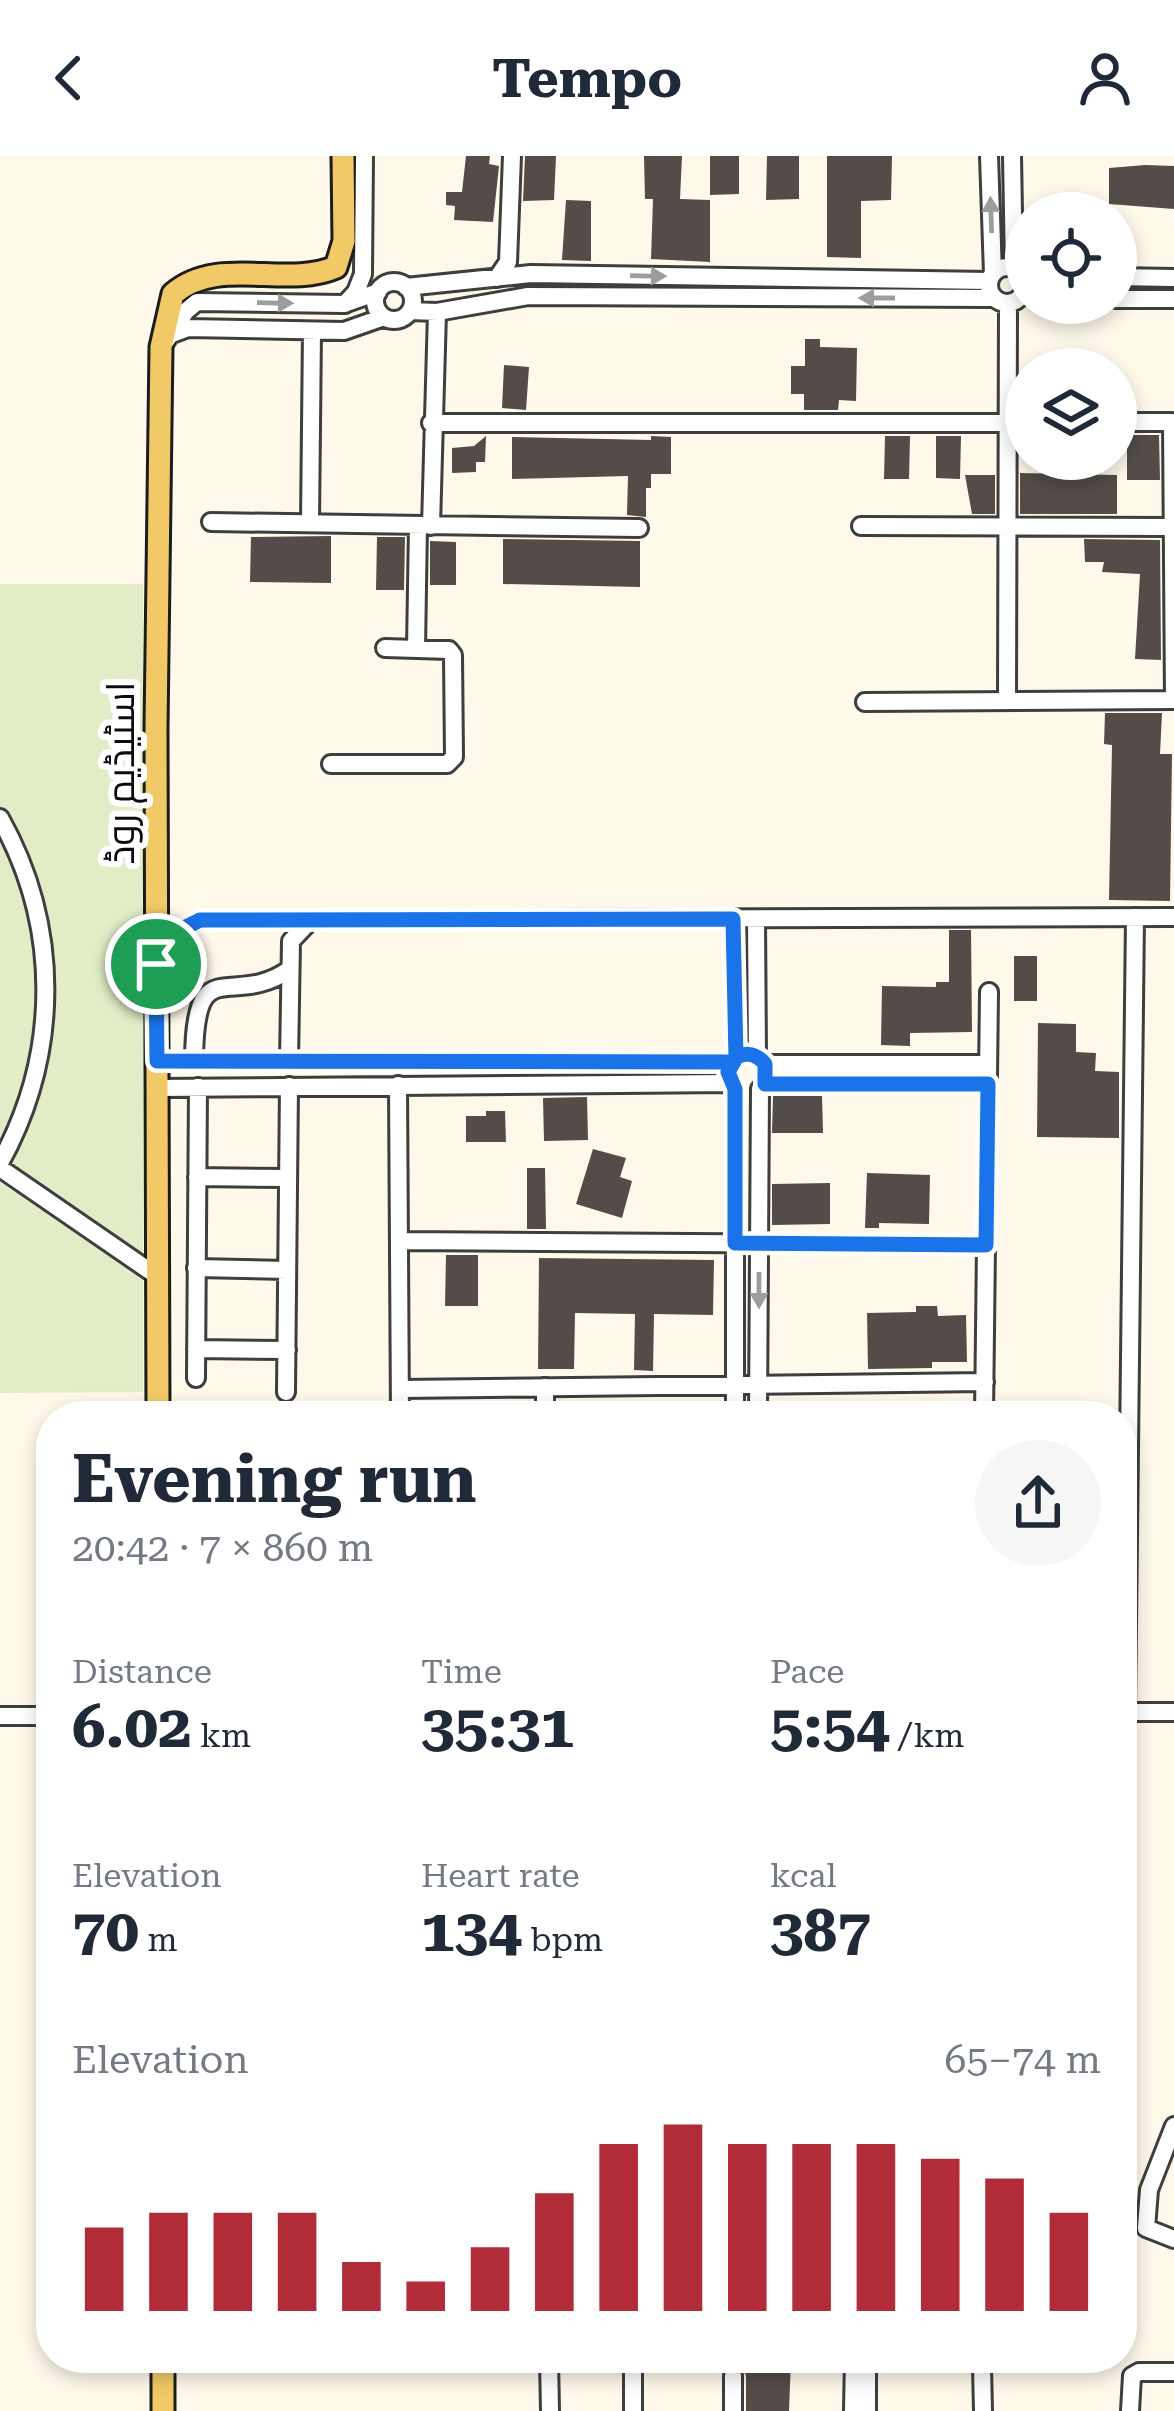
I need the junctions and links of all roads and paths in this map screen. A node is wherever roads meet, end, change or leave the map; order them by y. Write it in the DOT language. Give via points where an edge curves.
graph roads {
  1 [pos="343,156"];
  2 [pos="364,156"];
  3 [pos="512,156"];
  4 [pos="989,156"];
  5 [pos="1012,156"];
  6 [pos="1015,192"];
  7 [pos="1137,277"];
  8 [pos="497,278"];
  9 [pos="1174,278"];
  10 [pos="406,287"];
  11 [pos="378,292"];
  12 [pos="1005,292"];
  13 [pos="1137,299"];
  14 [pos="1174,299"];
  15 [pos="344,304"];
  16 [pos="410,311"];
  17 [pos="437,312"];
  18 [pos="384,317"];
  19 [pos="312,331"];
  20 [pos="166,341"];
  21 [pos="1137,422"];
  22 [pos="1005,423"];
  23 [pos="431,424"];
  24 [pos="1012,480"];
  25 [pos="211,521"];
  26 [pos="310,523"];
  27 [pos="425,526"];
  28 [pos="861,526"];
  29 [pos="1008,526"];
  30 [pos="1173,527"];
  31 [pos="639,528"];
  32 [pos="385,648"];
  33 [pos="416,649"];
  34 [pos="1007,701"];
  35 [pos="865,702"];
  36 [pos="331,764"];
  37 [pos="0,818"];
  38 [pos="1135,917"];
  39 [pos="1174,917"];
  40 [pos="312,919"];
  41 [pos="733,919"];
  42 [pos="756,919"];
  43 [pos="156,964"];
  44 [pos="290,969"];
  45 [pos="989,992"];
  46 [pos="194,1060"];
  47 [pos="734,1060"];
  48 [pos="761,1060"];
  49 [pos="157,1061"];
  50 [pos="289,1061"];
  51 [pos="988,1064"];
  52 [pos="988,1084"];
  53 [pos="398,1085"];
  54 [pos="289,1086"];
  55 [pos="732,1086"];
  56 [pos="763,1086"];
  57 [pos="198,1087"];
  58 [pos="157,1088"];
  59 [pos="0,1166"];
  60 [pos="197,1177"];
  61 [pos="288,1178"];
  62 [pos="399,1241"];
  63 [pos="759,1242"];
  64 [pos="735,1243"];
  65 [pos="986,1245"];
  66 [pos="196,1268"];
  67 [pos="287,1270"];
  68 [pos="157,1276"];
  69 [pos="196,1349"];
  70 [pos="286,1350"];
  71 [pos="196,1378"];
  72 [pos="985,1382"];
  73 [pos="758,1383"];
  74 [pos="735,1385"];
  75 [pos="545,1387"];
  76 [pos="400,1389"];
  77 [pos="286,1392"];
  78 [pos="158,1401"];
  79 [pos="400,1401"];
  80 [pos="545,1401"];
  81 [pos="735,1401"];
  82 [pos="758,1401"];
  83 [pos="985,1401"];
  84 [pos="1128,1401"];
  85 [pos="1137,1712"];
  86 [pos="1174,1712"];
  87 [pos="0,1715"];
  88 [pos="36,1716"];
  89 [pos="1174,2126"];
  90 [pos="1174,2239"];
  91 [pos="1174,2372"];
  92 [pos="163,2373"];
  93 [pos="549,2373"];
  94 [pos="633,2373"];
  95 [pos="854,2373"];
  96 [pos="867,2373"];
  97 [pos="982,2373"];
  98 [pos="733,2376"];
  99 [pos="163,2411"];
  100 [pos="550,2411"];
  101 [pos="633,2411"];
  102 [pos="733,2411"];
  103 [pos="853,2411"];
  104 [pos="867,2411"];
  105 [pos="983,2411"];
  106 [pos="1130,2411"];
  1 -- 20 [label="main road, اسٹیڈیم روڈ" via="336,267 194,281 173,294"];
  2 -- 15 [label="street" via="363,274"];
  3 -- 8 [label="street" via="508,262"];
  12 -- 4 [label="street, one-way"];
  5 -- 6 [label="street"];
  7 -- 9 [label="street"];
  8 -- 10 [label="street"];
  8 -- 12 [label="street, one-way"];
  10 -- 11 [label="street" via="389,282"];
  10 -- 16 [label="street"];
  11 -- 15 [label="street"];
  11 -- 18 [label="street"];
  12 -- 17 [label="street, one-way" via="529,296"];
  13 -- 14 [label="street"];
  20 -- 15 [label="street, one-way" via="197,302"];
  16 -- 17 [label="street"];
  16 -- 18 [label="street" via="398,320"];
  17 -- 23 [label="street"];
  18 -- 19 [label="street" via="344,331"];
  19 -- 20 [label="street" via="188,328"];
  19 -- 26 [label="street"];
  20 -- 43 [label="main road, اسٹیڈیم روڈ"];
  21 -- 30 [label="street" via="1172,422"];
  22 -- 23 [label="street"];
  23 -- 27 [label="street"];
  24 -- 29 [label="street"];
  25 -- 26 [label="street"];
  26 -- 27 [label="street"];
  27 -- 31 [label="street"];
  27 -- 33 [label="street"];
  28 -- 29 [label="street"];
  29 -- 30 [label="street"];
  29 -- 34 [label="street"];
  30 -- 34 [label="street" via="1174,700"];
  32 -- 33 [label="street"];
  33 -- 36 [label="street" via="453,655 454,757 447,764"];
  34 -- 35 [label="street"];
  37 -- 59 [label="street" via="37,909 46,988 38,1068"];
  38 -- 39 [label="street"];
  38 -- 42 [label="street"];
  38 -- 84 [label="street"];
  40 -- 41 [label="street"];
  40 -- 43 [label="street" via="200,920 182,929"];
  40 -- 44 [label="street" via="291,941"];
  41 -- 42 [label="street"];
  41 -- 47 [label="street"];
  42 -- 48 [label="street"];
  43 -- 49 [label="main road, اسٹیڈیم روڈ"];
  44 -- 46 [label="street" via="207,994 194,1021"];
  44 -- 50 [label="street"];
  45 -- 51 [label="street"];
  46 -- 49 [label="street"];
  46 -- 50 [label="street"];
  47 -- 48 [label="street"];
  47 -- 50 [label="street"];
  47 -- 55 [label="street"];
  48 -- 51 [label="street"];
  48 -- 56 [label="street"];
  49 -- 58 [label="main road, اسٹیڈیم روڈ"];
  51 -- 52 [label="street"];
  52 -- 56 [label="street"];
  52 -- 65 [label="street"];
  53 -- 54 [label="street"];
  53 -- 55 [label="street"];
  53 -- 62 [label="street"];
  54 -- 57 [label="street"];
  54 -- 61 [label="street"];
  55 -- 56 [label="street" via="745,1094"];
  55 -- 64 [label="street"];
  56 -- 63 [label="street"];
  57 -- 58 [label="street"];
  57 -- 60 [label="street"];
  58 -- 68 [label="main road, اسٹیڈیم روڈ"];
  59 -- 68 [label="street"];
  60 -- 61 [label="street"];
  60 -- 66 [label="street"];
  61 -- 67 [label="street"];
  62 -- 64 [label="street"];
  62 -- 76 [label="street"];
  63 -- 64 [label="street"];
  63 -- 65 [label="street"];
  63 -- 73 [label="street, one-way"];
  64 -- 74 [label="street"];
  65 -- 72 [label="street"];
  66 -- 67 [label="street"];
  66 -- 69 [label="street"];
  67 -- 70 [label="street"];
  68 -- 78 [label="main road, اسٹیڈیم روڈ"];
  69 -- 70 [label="street"];
  69 -- 71 [label="street"];
  70 -- 77 [label="street"];
  72 -- 73 [label="street"];
  72 -- 83 [label="street"];
  73 -- 74 [label="street"];
  73 -- 82 [label="street"];
  74 -- 75 [label="street"];
  74 -- 81 [label="street"];
  75 -- 76 [label="street"];
  75 -- 80 [label="street"];
  76 -- 79 [label="street"];
  85 -- 86 [label="street"];
  87 -- 88 [label="street"];
  89 -- 90 [label="street" via="1149,2190 1146,2228"];
  91 -- 106 [label="street" via="1132,2376"];
  92 -- 99 [label="main road"];
  93 -- 100 [label="street"];
  94 -- 101 [label="street"];
  95 -- 103 [label="street"];
  96 -- 104 [label="street"];
  97 -- 105 [label="street"];
  98 -- 102 [label="street"];
}
